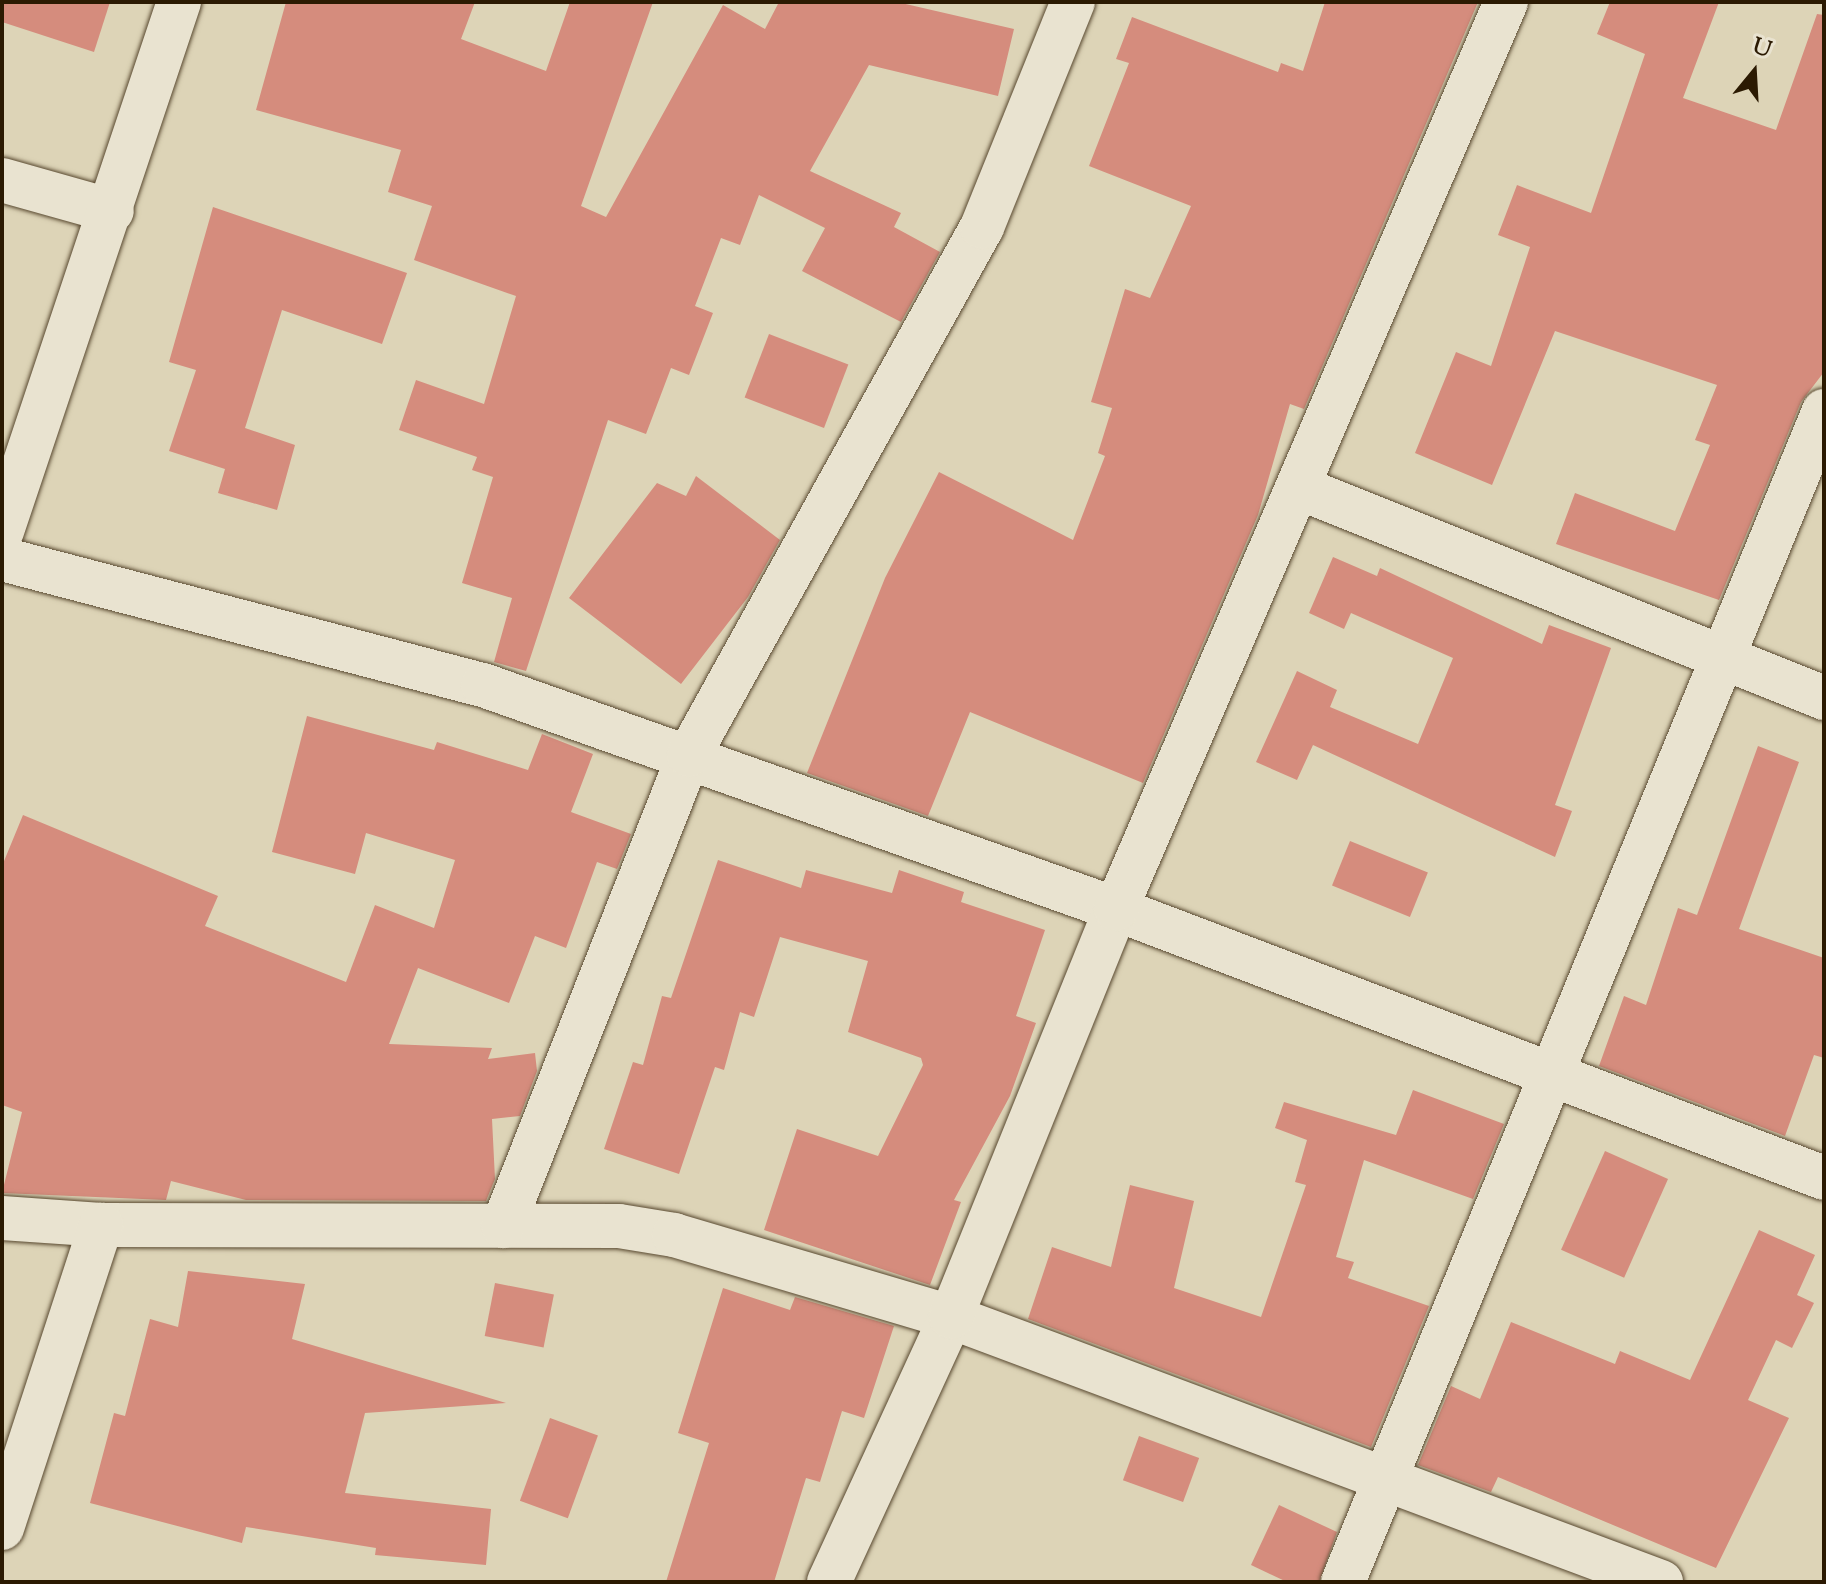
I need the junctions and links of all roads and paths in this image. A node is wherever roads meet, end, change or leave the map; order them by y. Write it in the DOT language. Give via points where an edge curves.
graph roads {
  1 [pos="179,2"];
  2 [pos="1073,2"];
  3 [pos="1506,2"];
  4 [pos="2,180"];
  5 [pos="112,211"];
  6 [pos="1824,411"];
  7 [pos="1300,488"];
  8 [pos="2,531"];
  9 [pos="2,559"];
  10 [pos="1723,659"];
  11 [pos="1824,698"];
  12 [pos="689,755"];
  13 [pos="1116,909"];
  14 [pos="1548,1070"];
  15 [pos="1824,1178"];
  16 [pos="2,1218"];
  17 [pos="101,1225"];
  18 [pos="503,1226"];
  19 [pos="951,1317"];
  20 [pos="1382,1480"];
  21 [pos="2,1528"];
  22 [pos="829,1582"];
  23 [pos="1343,1582"];
  24 [pos="1661,1582"];
  1 -- 5 [label="street"];
  2 -- 12 [label="street" via="982,227"];
  3 -- 7 [label="street"];
  4 -- 5 [label="street"];
  5 -- 8 [label="street"];
  6 -- 10 [label="street"];
  7 -- 10 [label="street"];
  7 -- 13 [label="street"];
  9 -- 12 [label="street" via="483,685"];
  10 -- 11 [label="street"];
  10 -- 14 [label="street"];
  12 -- 13 [label="street"];
  12 -- 18 [label="street"];
  13 -- 14 [label="street"];
  13 -- 19 [label="street"];
  14 -- 15 [label="street"];
  14 -- 20 [label="street"];
  16 -- 17 [label="street"];
  17 -- 18 [label="street"];
  17 -- 21 [label="street"];
  18 -- 19 [label="street" via="674,1235"];
  19 -- 20 [label="street"];
  19 -- 22 [label="street"];
  20 -- 23 [label="street"];
  20 -- 24 [label="street"];
}
